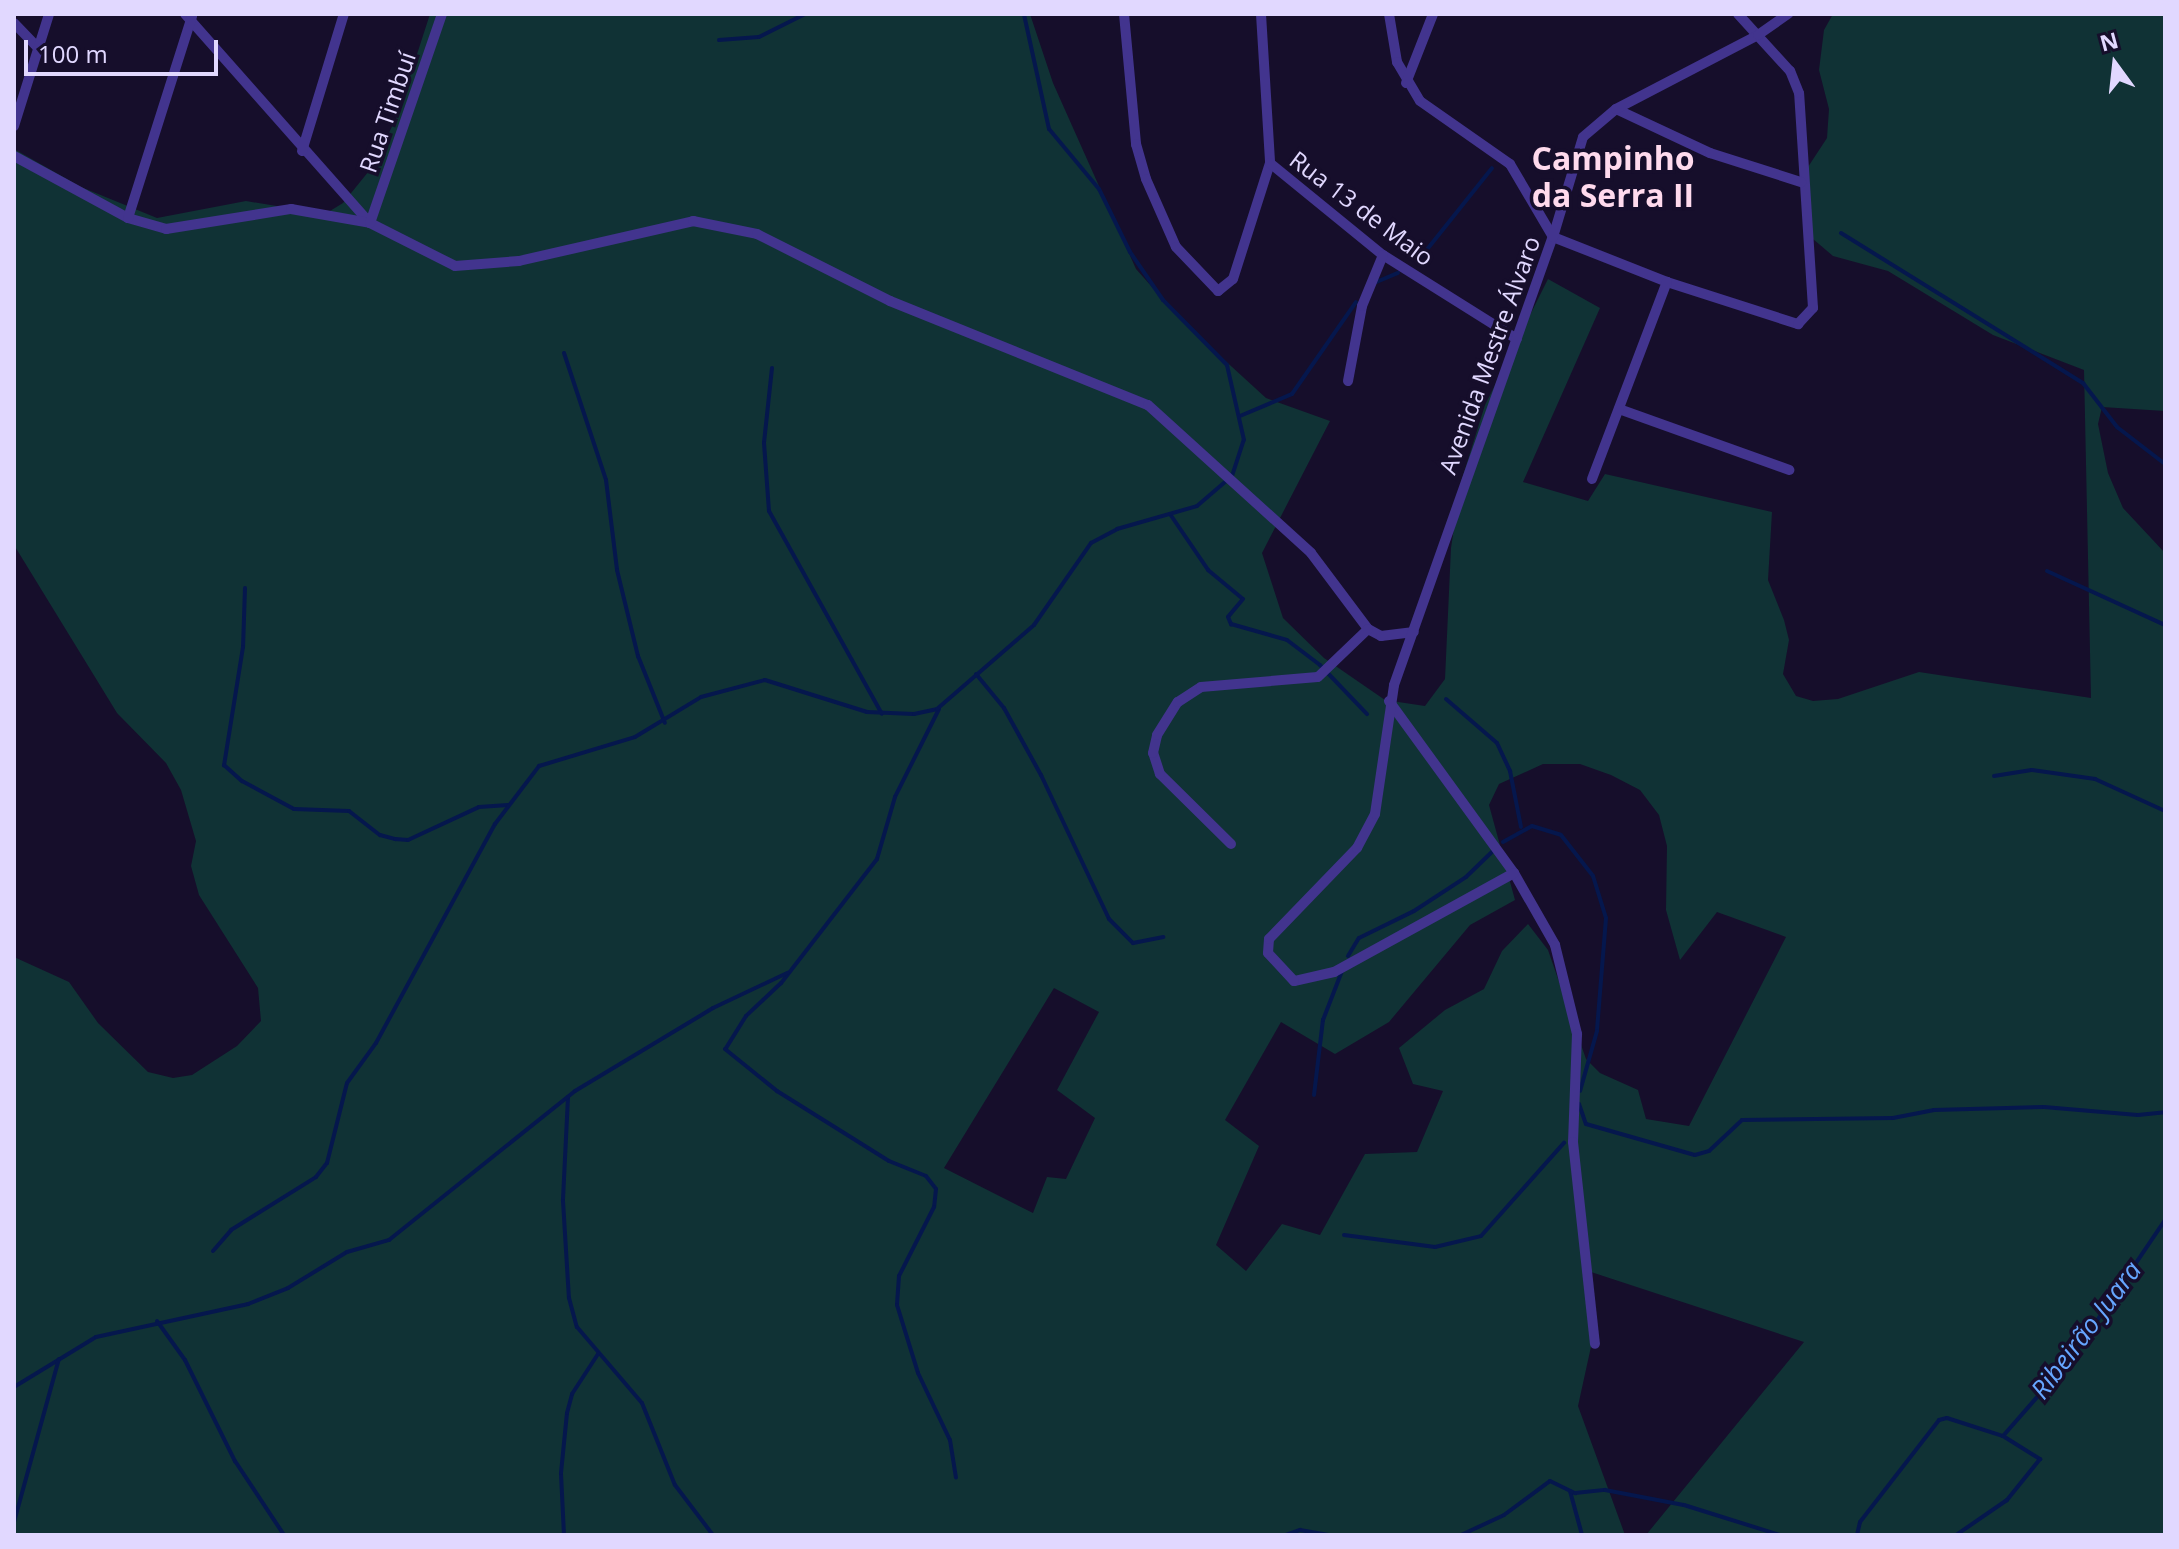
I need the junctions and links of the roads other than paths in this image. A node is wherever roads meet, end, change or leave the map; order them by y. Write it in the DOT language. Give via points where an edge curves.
graph roads {
  1 [pos="49,14"];
  2 [pos="344,14"];
  3 [pos="442,14"];
  4 [pos="1124,14"];
  5 [pos="1261,14"];
  6 [pos="1389,14"];
  7 [pos="1433,14"];
  8 [pos="1738,14"];
  9 [pos="1788,14"];
  10 [pos="189,16"];
  11 [pos="14,23"];
  12 [pos="1758,35"];
  13 [pos="39,49"];
  14 [pos="1406,83"];
  15 [pos="1616,109"];
  16 [pos="14,126"];
  17 [pos="302,151"];
  18 [pos="14,156"];
  19 [pos="1270,163"];
  20 [pos="1801,182"];
  21 [pos="128,218"];
  22 [pos="370,223"];
  23 [pos="1553,237"];
  24 [pos="1383,255"];
  25 [pos="1667,282"];
  26 [pos="1517,339"];
  27 [pos="1348,381"];
  28 [pos="1619,409"];
  29 [pos="1789,470"];
  30 [pos="1592,479"];
  31 [pos="1368,629"];
  32 [pos="1414,632"];
  33 [pos="1389,701"];
  34 [pos="1231,844"];
  35 [pos="1514,873"];
  36 [pos="1595,1344"];
  1 -- 13 [label="street"];
  2 -- 17 [label="street"];
  3 -- 22 [label="street, Rua Timbuí"];
  4 -- 19 [label="street" via="1136,144 1146,179 1176,247 1218,291 1233,279"];
  5 -- 19 [label="street, Rua 13 de Maio"];
  6 -- 14 [label="street" via="1391,42"];
  7 -- 14 [label="street"];
  8 -- 12 [label="street"];
  9 -- 12 [label="street, Avenida Mestre Álvaro"];
  10 -- 17 [label="street"];
  10 -- 21 [label="street"];
  11 -- 13 [label="street"];
  12 -- 15 [label="street, Avenida Mestre Álvaro"];
  12 -- 20 [label="street" via="1790,71 1799,93"];
  13 -- 16 [label="street"];
  14 -- 23 [label="street" via="1433,113 1510,164"];
  15 -- 20 [label="street" via="1710,153"];
  15 -- 23 [label="street, Avenida Mestre Álvaro" via="1583,137"];
  17 -- 22 [label="street"];
  18 -- 21 [label="street"];
  19 -- 24 [label="street, Rua 13 de Maio"];
  20 -- 25 [label="street" via="1813,308 1798,324"];
  21 -- 22 [label="street" via="166,229 291,209"];
  22 -- 31 [label="street" via="455,266 519,261 661,226 724,224 757,234 890,301 1138,399 1317,559"];
  23 -- 25 [label="street"];
  23 -- 26 [label="street, Avenida Mestre Álvaro"];
  24 -- 26 [label="street, Rua 13 de Maio"];
  24 -- 27 [label="street" via="1362,306"];
  25 -- 28 [label="street"];
  26 -- 32 [label="street, Avenida Mestre Álvaro"];
  28 -- 29 [label="street"];
  28 -- 30 [label="street"];
  31 -- 32 [label="street" via="1387,636"];
  31 -- 34 [label="street" via="1318,677 1201,687 1178,702 1157,735 1153,753 1160,774"];
  32 -- 33 [label="street, Avenida Mestre Álvaro"];
  33 -- 35 [label="street"];
  33 -- 35 [label="street, Avenida Mestre Álvaro" via="1377,800 1367,832 1269,939 1272,961 1294,981 1334,972"];
  35 -- 36 [label="street" via="1555,945 1575,1020 1573,1142"];
}
